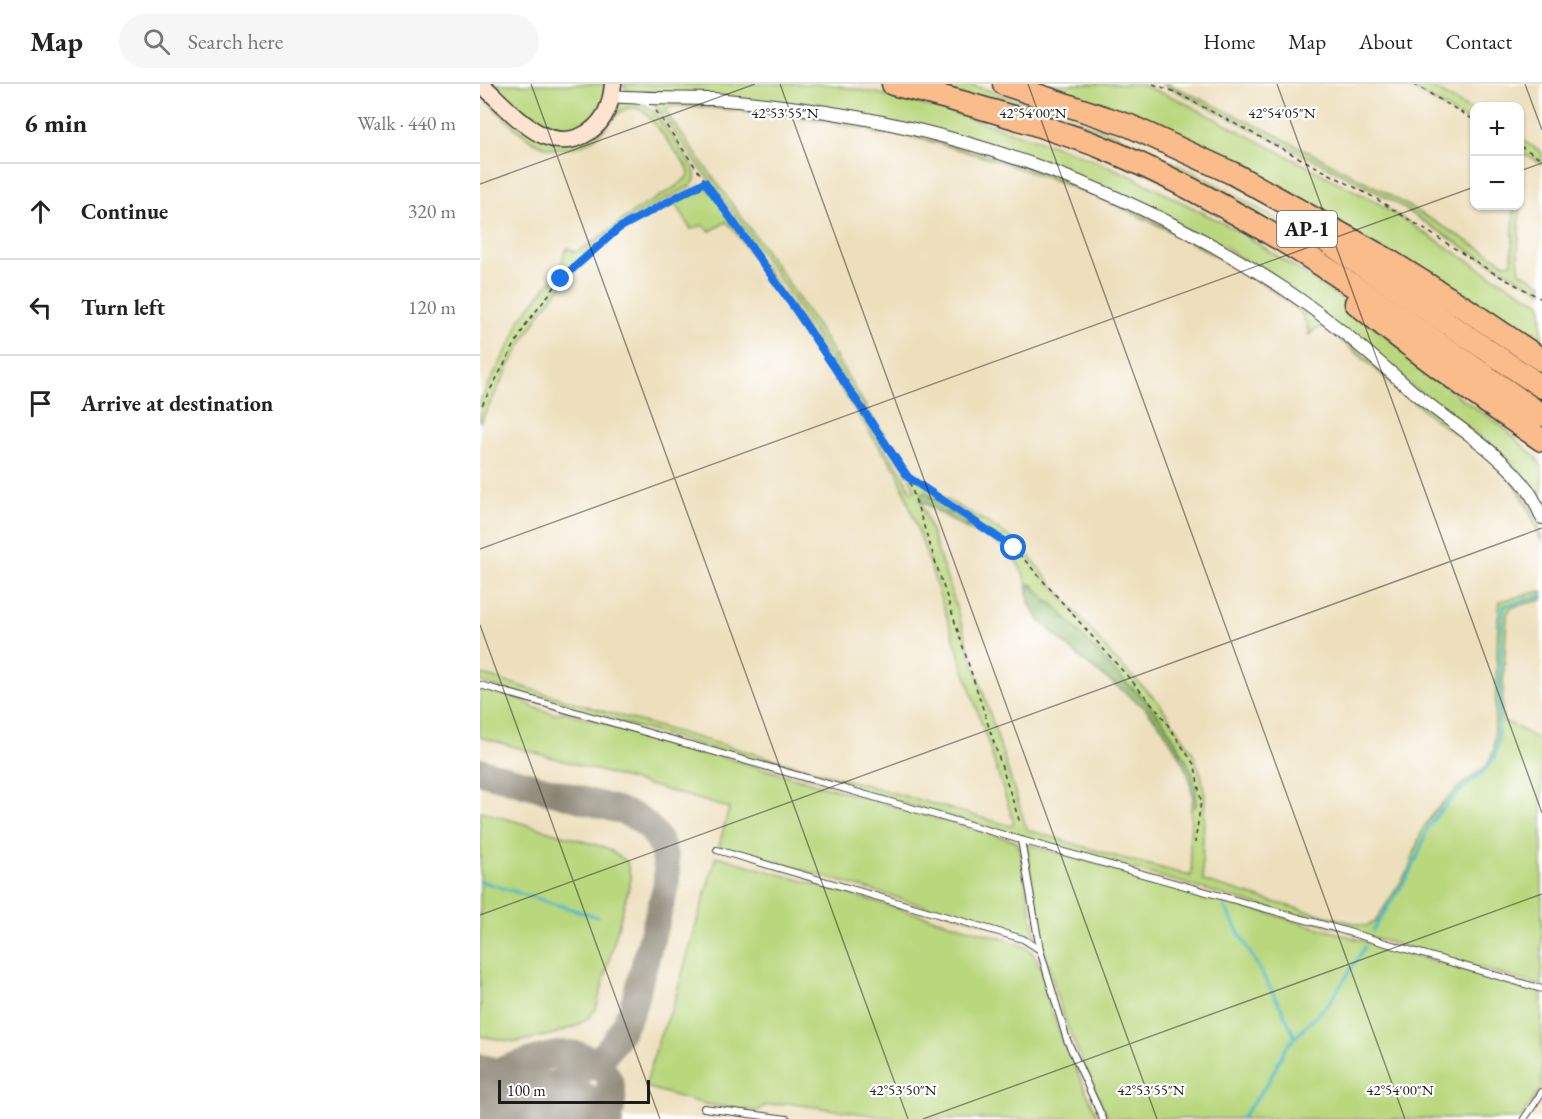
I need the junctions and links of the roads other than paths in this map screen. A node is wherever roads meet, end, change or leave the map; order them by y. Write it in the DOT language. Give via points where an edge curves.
graph roads {
  1 [pos="481,84"];
  2 [pos="893,84"];
  3 [pos="1004,84"];
  4 [pos="613,90"];
  5 [pos="1056,101"];
  6 [pos="1263,230"];
  7 [pos="1520,345"];
  8 [pos="1542,355"];
  9 [pos="1542,360"];
  10 [pos="1542,387"];
  11 [pos="1495,409"];
  12 [pos="1542,415"];
  13 [pos="1542,441"];
  14 [pos="1542,454"];
  15 [pos="1542,518"];
  16 [pos="480,685"];
  17 [pos="1021,840"];
  18 [pos="717,850"];
  19 [pos="1040,950"];
  20 [pos="1542,989"];
  21 [pos="1542,1092"];
  22 [pos="704,1108"];
  23 [pos="788,1119"];
  24 [pos="1103,1119"];
  25 [pos="1524,1119"];
  1 -- 4 [label="street" via="526,125 549,139 559,140 579,137 595,127 607,112"];
  2 -- 6 [label="highway, AP-1" via="984,107 1100,146 1164,175"];
  3 -- 5 [label="highway, AP-1"];
  4 -- 15 [label="street" via="647,98 754,103 886,122 1031,164 1142,209 1222,250 1341,330 1504,464 1528,490"];
  5 -- 7 [label="highway" via="1130,126 1232,172 1388,261"];
  5 -- 10 [label="highway, AP-1" via="1221,175 1316,234"];
  6 -- 11 [label="highway"];
  6 -- 12 [label="highway, AP-1" via="1362,291"];
  7 -- 8 [label="highway"];
  7 -- 9 [label="highway"];
  11 -- 13 [label="highway"];
  11 -- 14 [label="highway"];
  16 -- 17 [label="lane"];
  17 -- 19 [label="lane"];
  17 -- 20 [label="lane"];
  18 -- 19 [label="lane" via="1023,939"];
  19 -- 24 [label="lane" via="1067,1040"];
  21 -- 25 [label="lane"];
  22 -- 23 [label="lane"];
}
